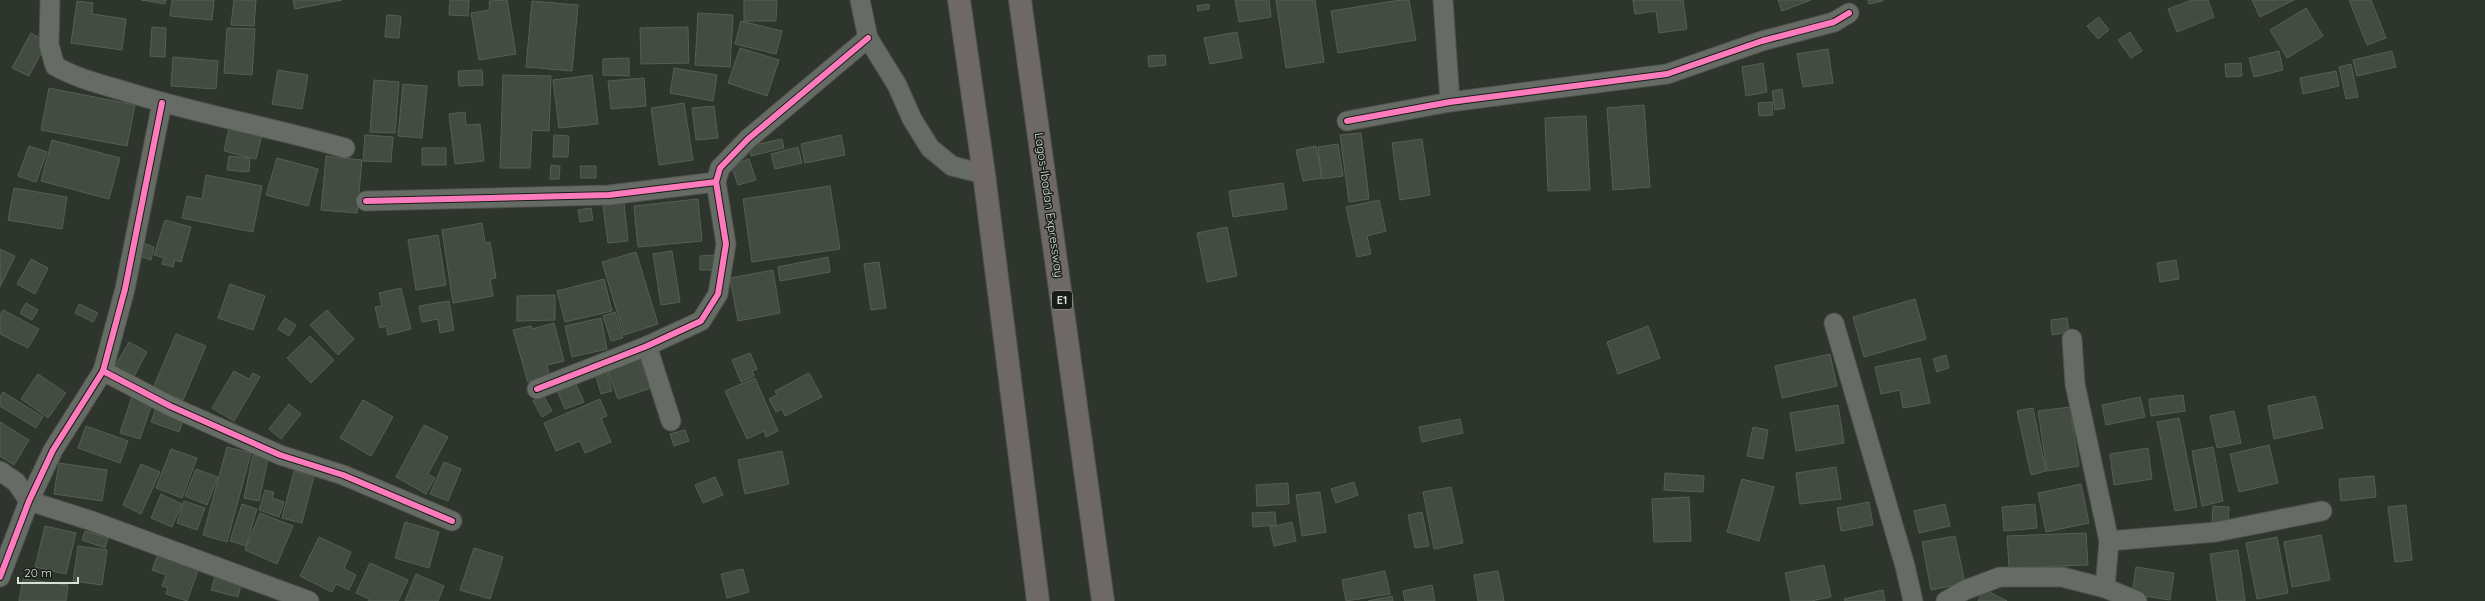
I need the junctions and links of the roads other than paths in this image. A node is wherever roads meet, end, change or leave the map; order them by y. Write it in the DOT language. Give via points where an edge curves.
graph roads {
  1 [pos="50,0"];
  2 [pos="860,0"];
  3 [pos="959,0"];
  4 [pos="1020,0"];
  5 [pos="1444,0"];
  6 [pos="1849,12"];
  7 [pos="868,38"];
  8 [pos="1450,102"];
  9 [pos="162,103"];
  10 [pos="1347,121"];
  11 [pos="345,148"];
  12 [pos="984,174"];
  13 [pos="716,182"];
  14 [pos="366,201"];
  15 [pos="1834,323"];
  16 [pos="2072,339"];
  17 [pos="647,346"];
  18 [pos="103,371"];
  19 [pos="537,389"];
  20 [pos="671,421"];
  21 [pos="0,471"];
  22 [pos="29,501"];
  23 [pos="2322,511"];
  24 [pos="452,521"];
  25 [pos="2109,541"];
  26 [pos="0,577"];
  27 [pos="2105,588"];
  28 [pos="309,601"];
  29 [pos="1038,601"];
  30 [pos="1103,601"];
  31 [pos="1913,601"];
  32 [pos="1946,601"];
  33 [pos="2137,601"];
  1 -- 9 [label="street" via="49,45 55,66 69,74"];
  2 -- 7 [label="street"];
  3 -- 12 [label="highway"];
  4 -- 30 [label="highway, Lagos-Ibadan Expressway / E1"];
  5 -- 8 [label="street"];
  6 -- 8 [label="street" via="1834,22 1762,41 1668,74"];
  7 -- 12 [label="street" via="897,85 912,119 930,148 952,166"];
  7 -- 13 [label="street" via="748,139 720,168"];
  8 -- 10 [label="street"];
  9 -- 11 [label="street" via="294,133"];
  9 -- 18 [label="street" via="125,289"];
  12 -- 29 [label="highway"];
  13 -- 14 [label="street" via="609,195"];
  13 -- 17 [label="street" via="726,244 718,294 701,321"];
  15 -- 31 [label="street" via="1906,566"];
  16 -- 25 [label="street" via="2075,384"];
  17 -- 19 [label="street"];
  17 -- 20 [label="street"];
  18 -- 22 [label="street" via="53,450"];
  18 -- 24 [label="street" via="170,406 280,455 343,475"];
  21 -- 22 [label="street" via="16,482"];
  22 -- 26 [label="street"];
  22 -- 28 [label="street" via="89,520"];
  23 -- 25 [label="street" via="2216,532"];
  25 -- 27 [label="street"];
  27 -- 32 [label="street" via="2062,577 2000,577 1965,590"];
  27 -- 33 [label="street"];
}
